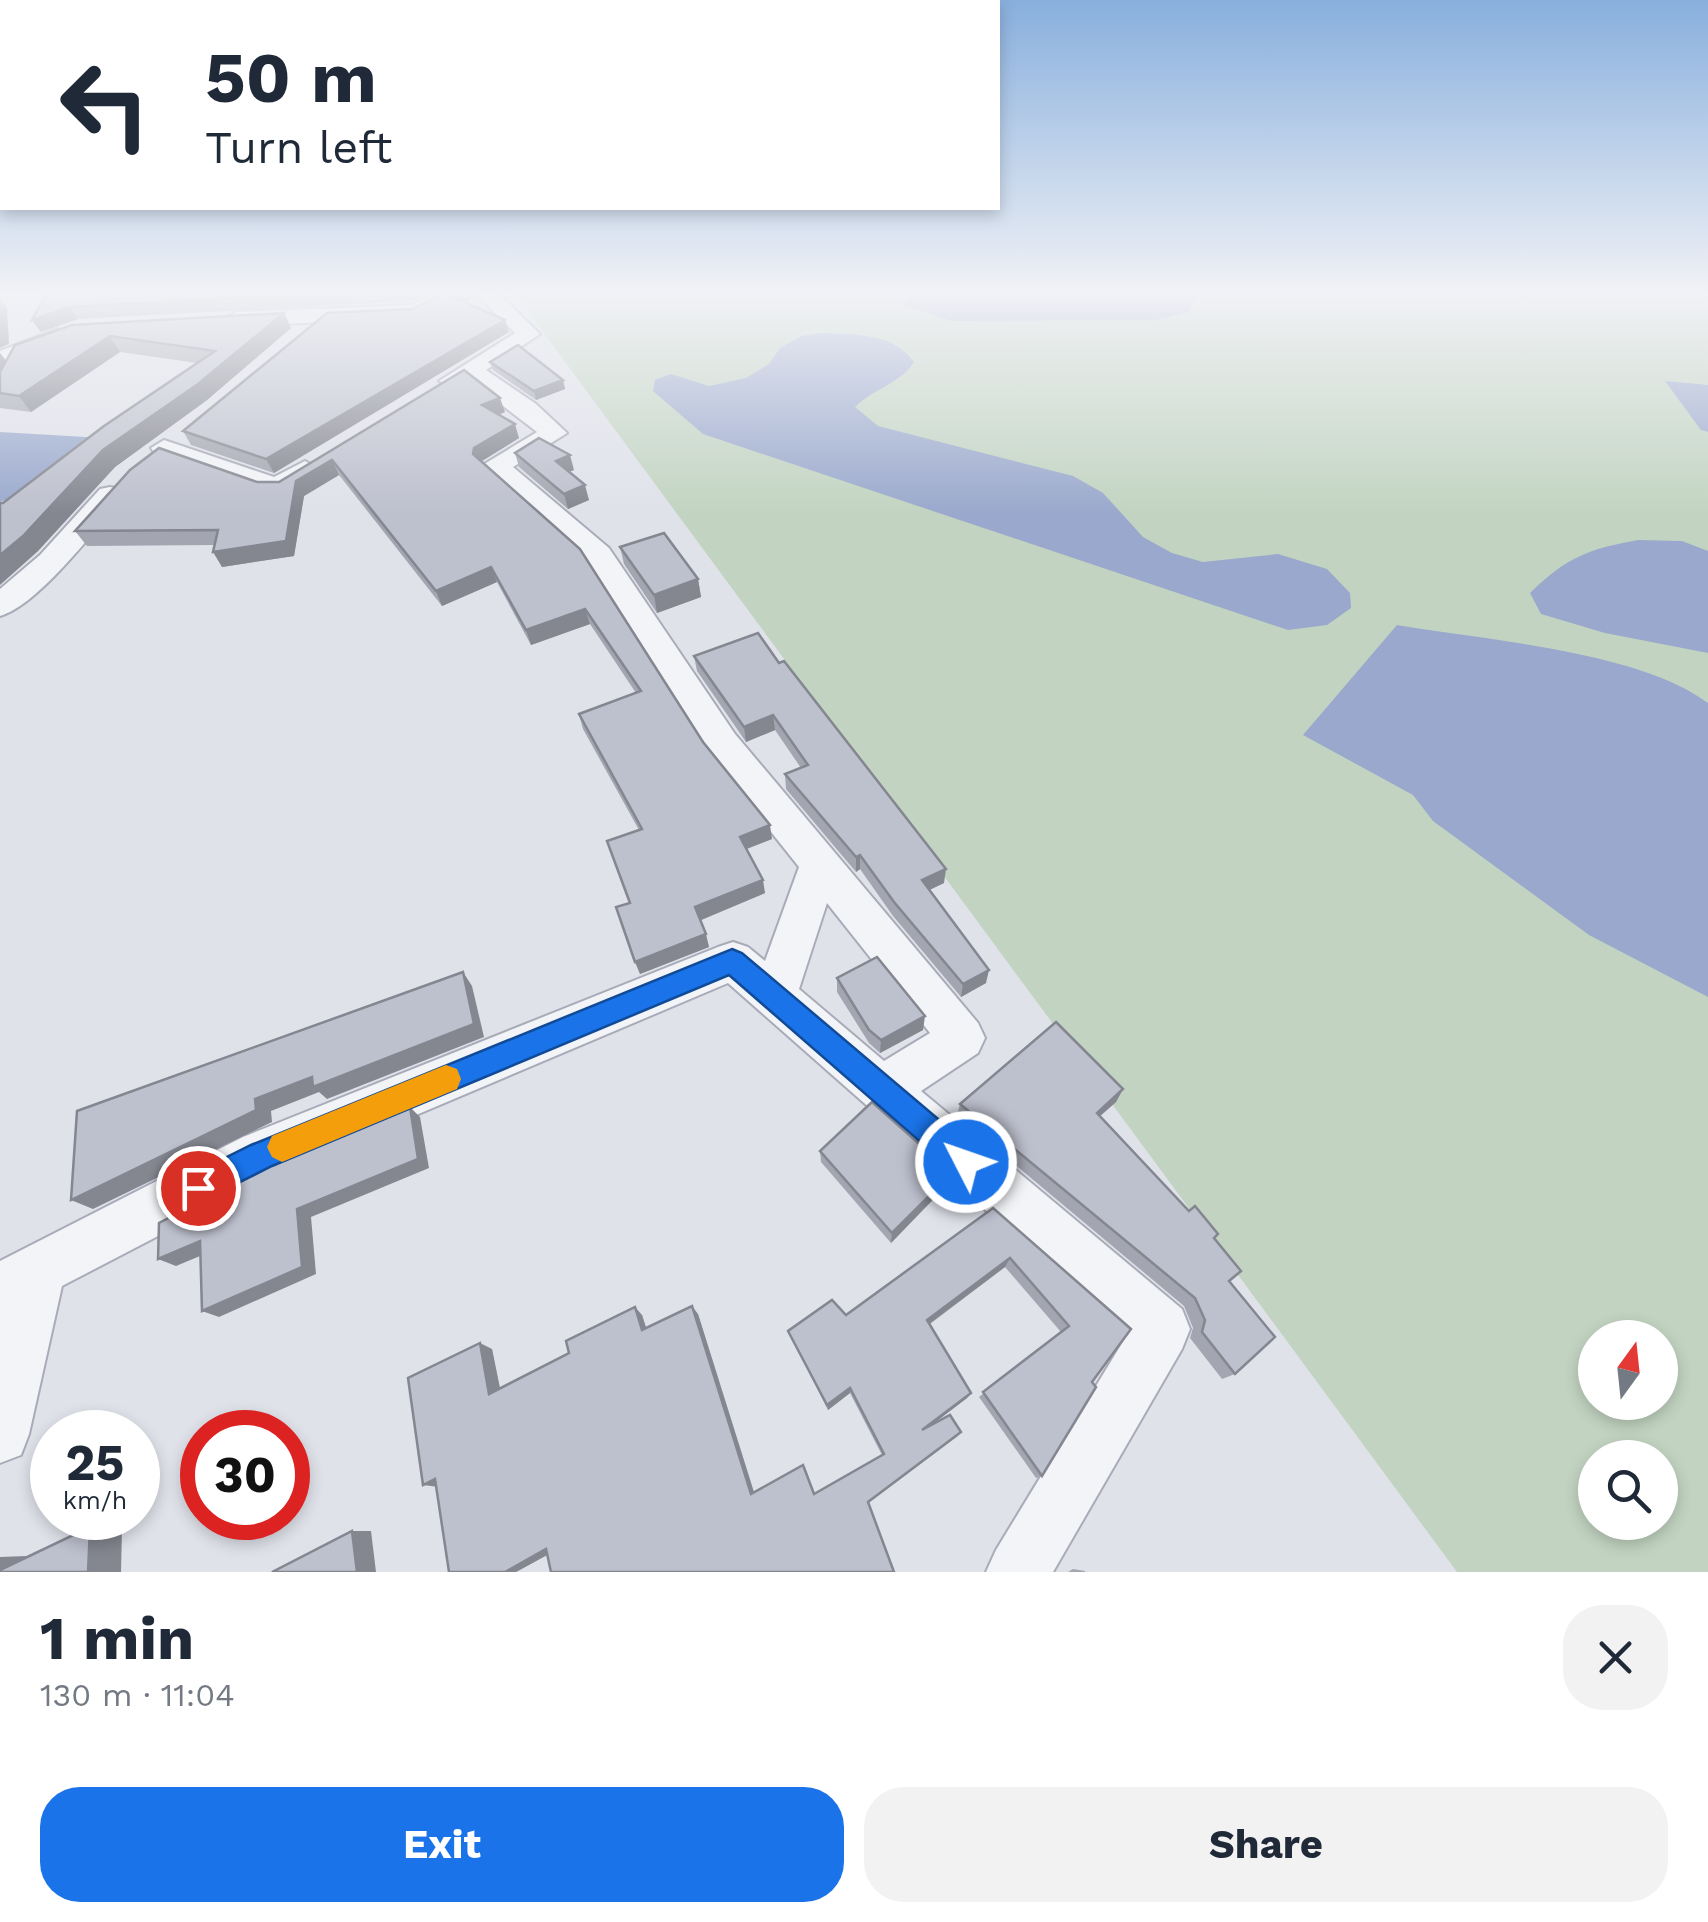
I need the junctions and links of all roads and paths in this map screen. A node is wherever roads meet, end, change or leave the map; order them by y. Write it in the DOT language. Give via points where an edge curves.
graph roads {
  1 [pos="474,367"];
  2 [pos="470,370"];
  3 [pos="426,394"];
  4 [pos="191,428"];
  5 [pos="164,448"];
  6 [pos="322,458"];
  7 [pos="3,600"];
  8 [pos="820,864"];
  9 [pos="774,996"];
  10 [pos="881,1090"];
  11 [pos="20,1280"];
  12 [pos="0,1434"];
  13 [pos="1018,1572"];
  1 -- 2 [label="street"];
  2 -- 3 [label="street"];
  2 -- 8 [label="street" via="554,433 496,466 598,555 722,744"];
  4 -- 5 [label="street"];
  5 -- 6 [label="street" via="278,486"];
  5 -- 7 [label="street" via="133,471 52,562"];
  8 -- 9 [label="street"];
  8 -- 10 [label="street" via="962,1038"];
  9 -- 10 [label="street"];
  9 -- 11 [label="street" via="732,961 262,1156"];
  10 -- 13 [label="street" via="1162,1329"];
  11 -- 12 [label="street"];
}
